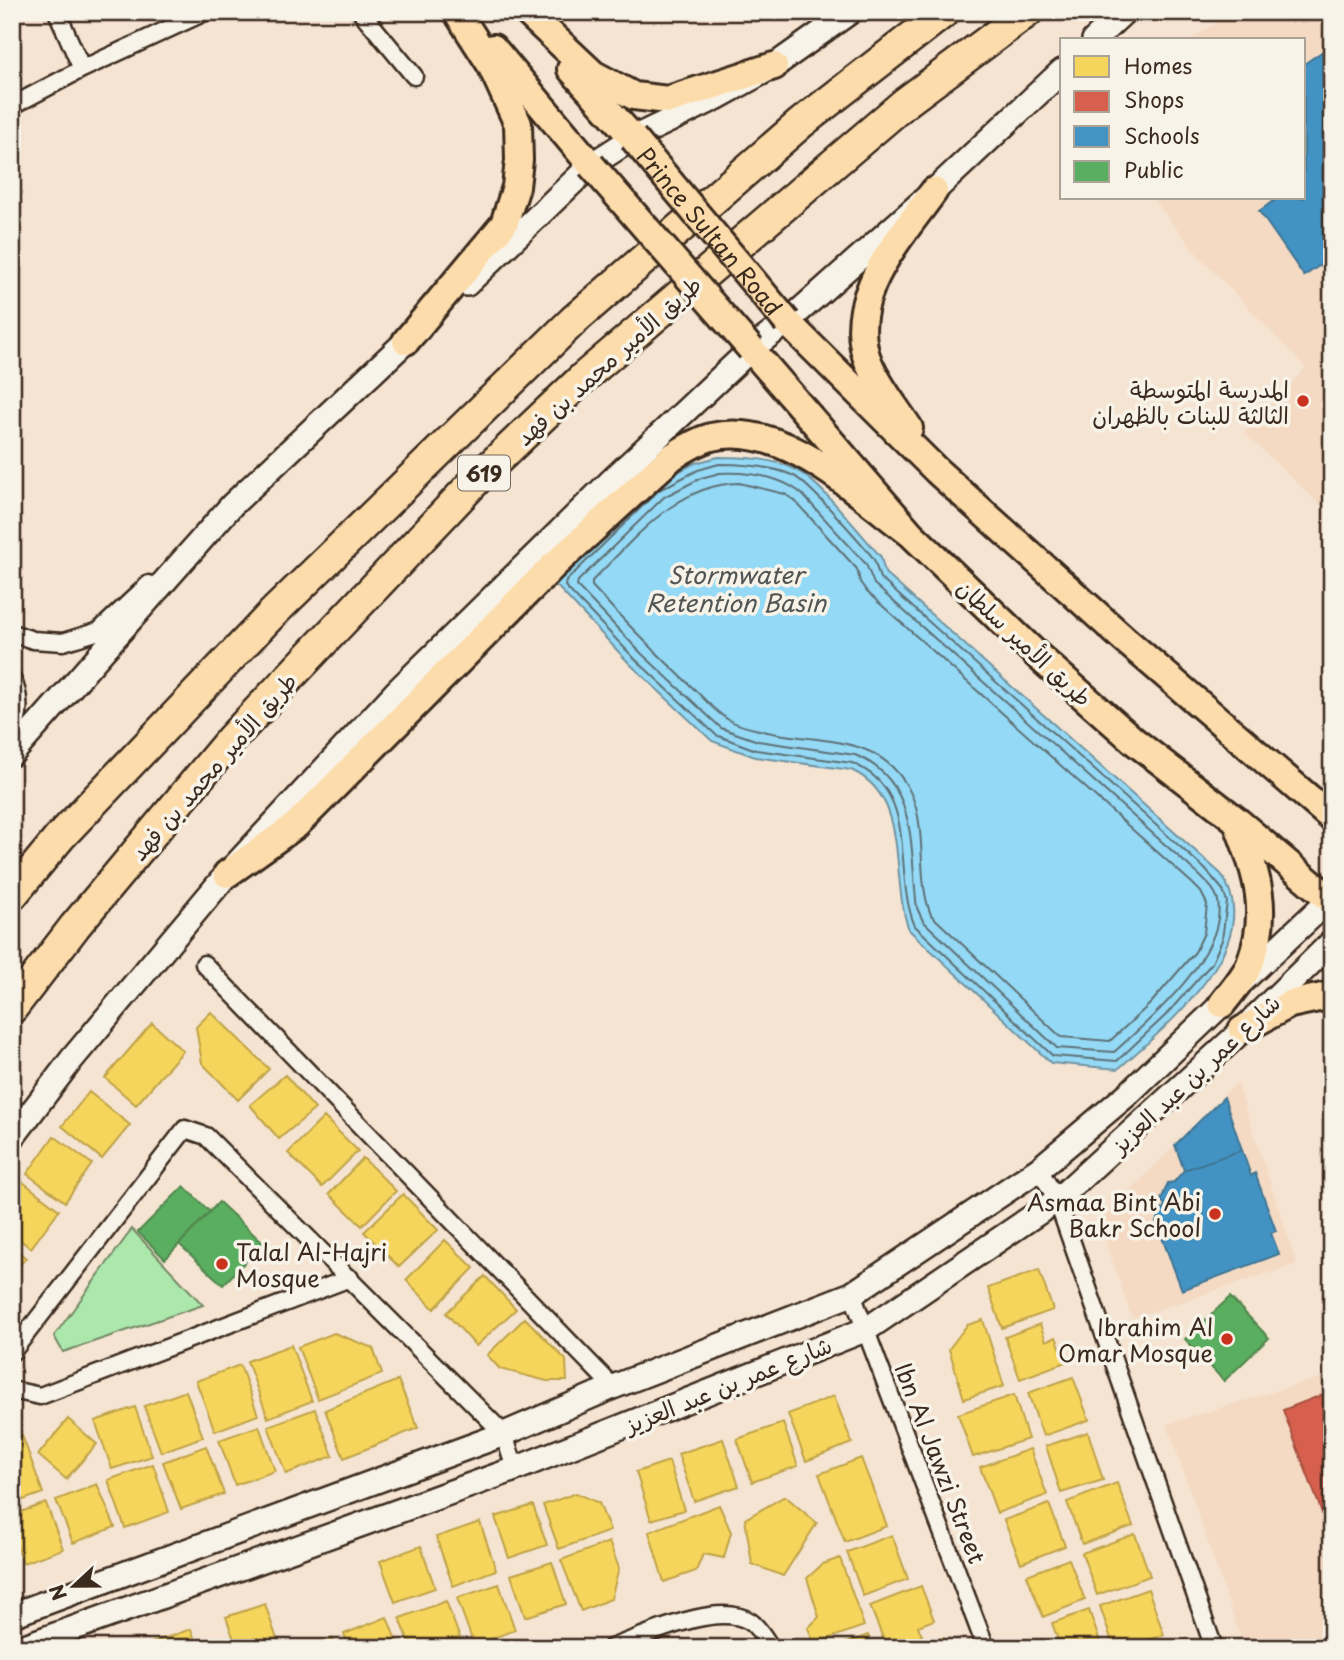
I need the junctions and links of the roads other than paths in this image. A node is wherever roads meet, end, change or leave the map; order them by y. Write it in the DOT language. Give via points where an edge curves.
graph roads {
  1 [pos="57,12"];
  2 [pos="205,12"];
  3 [pos="361,12"];
  4 [pos="457,12"];
  5 [pos="463,12"];
  6 [pos="520,12"];
  7 [pos="527,12"];
  8 [pos="849,12"];
  9 [pos="944,12"];
  10 [pos="1027,12"];
  11 [pos="1124,12"];
  12 [pos="1096,38"];
  13 [pos="774,66"];
  14 [pos="82,69"];
  15 [pos="1060,73"];
  16 [pos="414,76"];
  17 [pos="12,106"];
  18 [pos="633,138"];
  19 [pos="591,165"];
  20 [pos="934,191"];
  21 [pos="787,323"];
  22 [pos="406,341"];
  23 [pos="751,349"];
  24 [pos="937,471"];
  25 [pos="232,505"];
  26 [pos="909,533"];
  27 [pos="12,633"];
  28 [pos="12,678"];
  29 [pos="12,732"];
  30 [pos="12,754"];
  31 [pos="1273,767"];
  32 [pos="1332,796"];
  33 [pos="1332,818"];
  34 [pos="1236,820"];
  35 [pos="227,874"];
  36 [pos="12,895"];
  37 [pos="1331,899"];
  38 [pos="1332,943"];
  39 [pos="204,964"];
  40 [pos="1332,995"];
  41 [pos="1222,1004"];
  42 [pos="12,1008"];
  43 [pos="1242,1030"];
  44 [pos="12,1138"];
  45 [pos="1039,1169"];
  46 [pos="1057,1200"];
  47 [pos="350,1279"];
  48 [pos="852,1294"];
  49 [pos="867,1329"];
  50 [pos="12,1352"];
  51 [pos="613,1387"];
  52 [pos="12,1390"];
  53 [pos="504,1434"];
  54 [pos="515,1469"];
  55 [pos="12,1615"];
  56 [pos="19,1648"];
  57 [pos="611,1648"];
  58 [pos="771,1648"];
  59 [pos="986,1648"];
  60 [pos="1214,1648"];
  1 -- 14 [label="street"];
  2 -- 14 [label="street"];
  3 -- 16 [label="street"];
  4 -- 22 [label="main road" via="491,65 518,124 516,187 504,224"];
  5 -- 19 [label="main road"];
  6 -- 18 [label="main road"];
  7 -- 13 [label="main road" via="593,74 634,96 668,100"];
  8 -- 13 [label="street"];
  9 -- 36 [label="highway, 619" via="801,123 565,329 272,614 60,837"];
  10 -- 42 [label="highway, طريق الأمير محمد بن فهد / 619" via="906,102 584,377 489,468 230,739"];
  11 -- 12 [label="street"];
  13 -- 18 [label="street"];
  14 -- 17 [label="street"];
  15 -- 20 [label="street"];
  18 -- 19 [label="street"];
  18 -- 21 [label="main road, Prince Sultan Road, bridge"];
  19 -- 22 [label="street"];
  19 -- 23 [label="main road, Prince Sultan Road, bridge"];
  20 -- 21 [label="street"];
  20 -- 24 [label="main road" via="872,283 862,335 870,365"];
  21 -- 23 [label="street"];
  21 -- 24 [label="main road"];
  22 -- 25 [label="street"];
  23 -- 26 [label="main road, طريق الأمير سلطان"];
  23 -- 35 [label="street" via="396,692"];
  24 -- 31 [label="main road"];
  25 -- 27 [label="street" via="99,631 63,642"];
  25 -- 30 [label="street"];
  26 -- 34 [label="main road, طريق الأمير سلطان" via="1038,656"];
  26 -- 35 [label="main road" via="810,457 764,438 710,437 691,445 672,457 553,566 296,825"];
  28 -- 29 [label="street" via="18,702 18,722"];
  31 -- 32 [label="main road"];
  31 -- 33 [label="main road"];
  34 -- 37 [label="main road, طريق الأمير سلطان"];
  34 -- 41 [label="main road" via="1257,877 1261,916 1249,965"];
  35 -- 44 [label="street"];
  37 -- 41 [label="street"];
  38 -- 43 [label="street, شارع عمر بن عبد العزيز"];
  39 -- 51 [label="street"];
  40 -- 43 [label="main road" via="1290,1004"];
  41 -- 45 [label="street" via="1129,1093"];
  43 -- 46 [label="street, شارع عمر بن عبد العزيز"];
  45 -- 46 [label="street"];
  45 -- 48 [label="street"];
  46 -- 49 [label="street, شارع عمر بن عبد العزيز"];
  46 -- 60 [label="street"];
  47 -- 50 [label="street" via="206,1136 186,1129"];
  47 -- 52 [label="street" via="40,1396"];
  47 -- 53 [label="street"];
  48 -- 49 [label="street, Ibn Al Jawzi Street"];
  48 -- 51 [label="street"];
  49 -- 54 [label="street, شارع عمر بن عبد العزيز"];
  49 -- 59 [label="street, Ibn Al Jawzi Street"];
  51 -- 53 [label="street"];
  53 -- 54 [label="street"];
  53 -- 55 [label="street"];
  54 -- 56 [label="street, شارع عمر بن عبد العزيز"];
  57 -- 58 [label="street" via="699,1616 726,1614 751,1622"];
}
